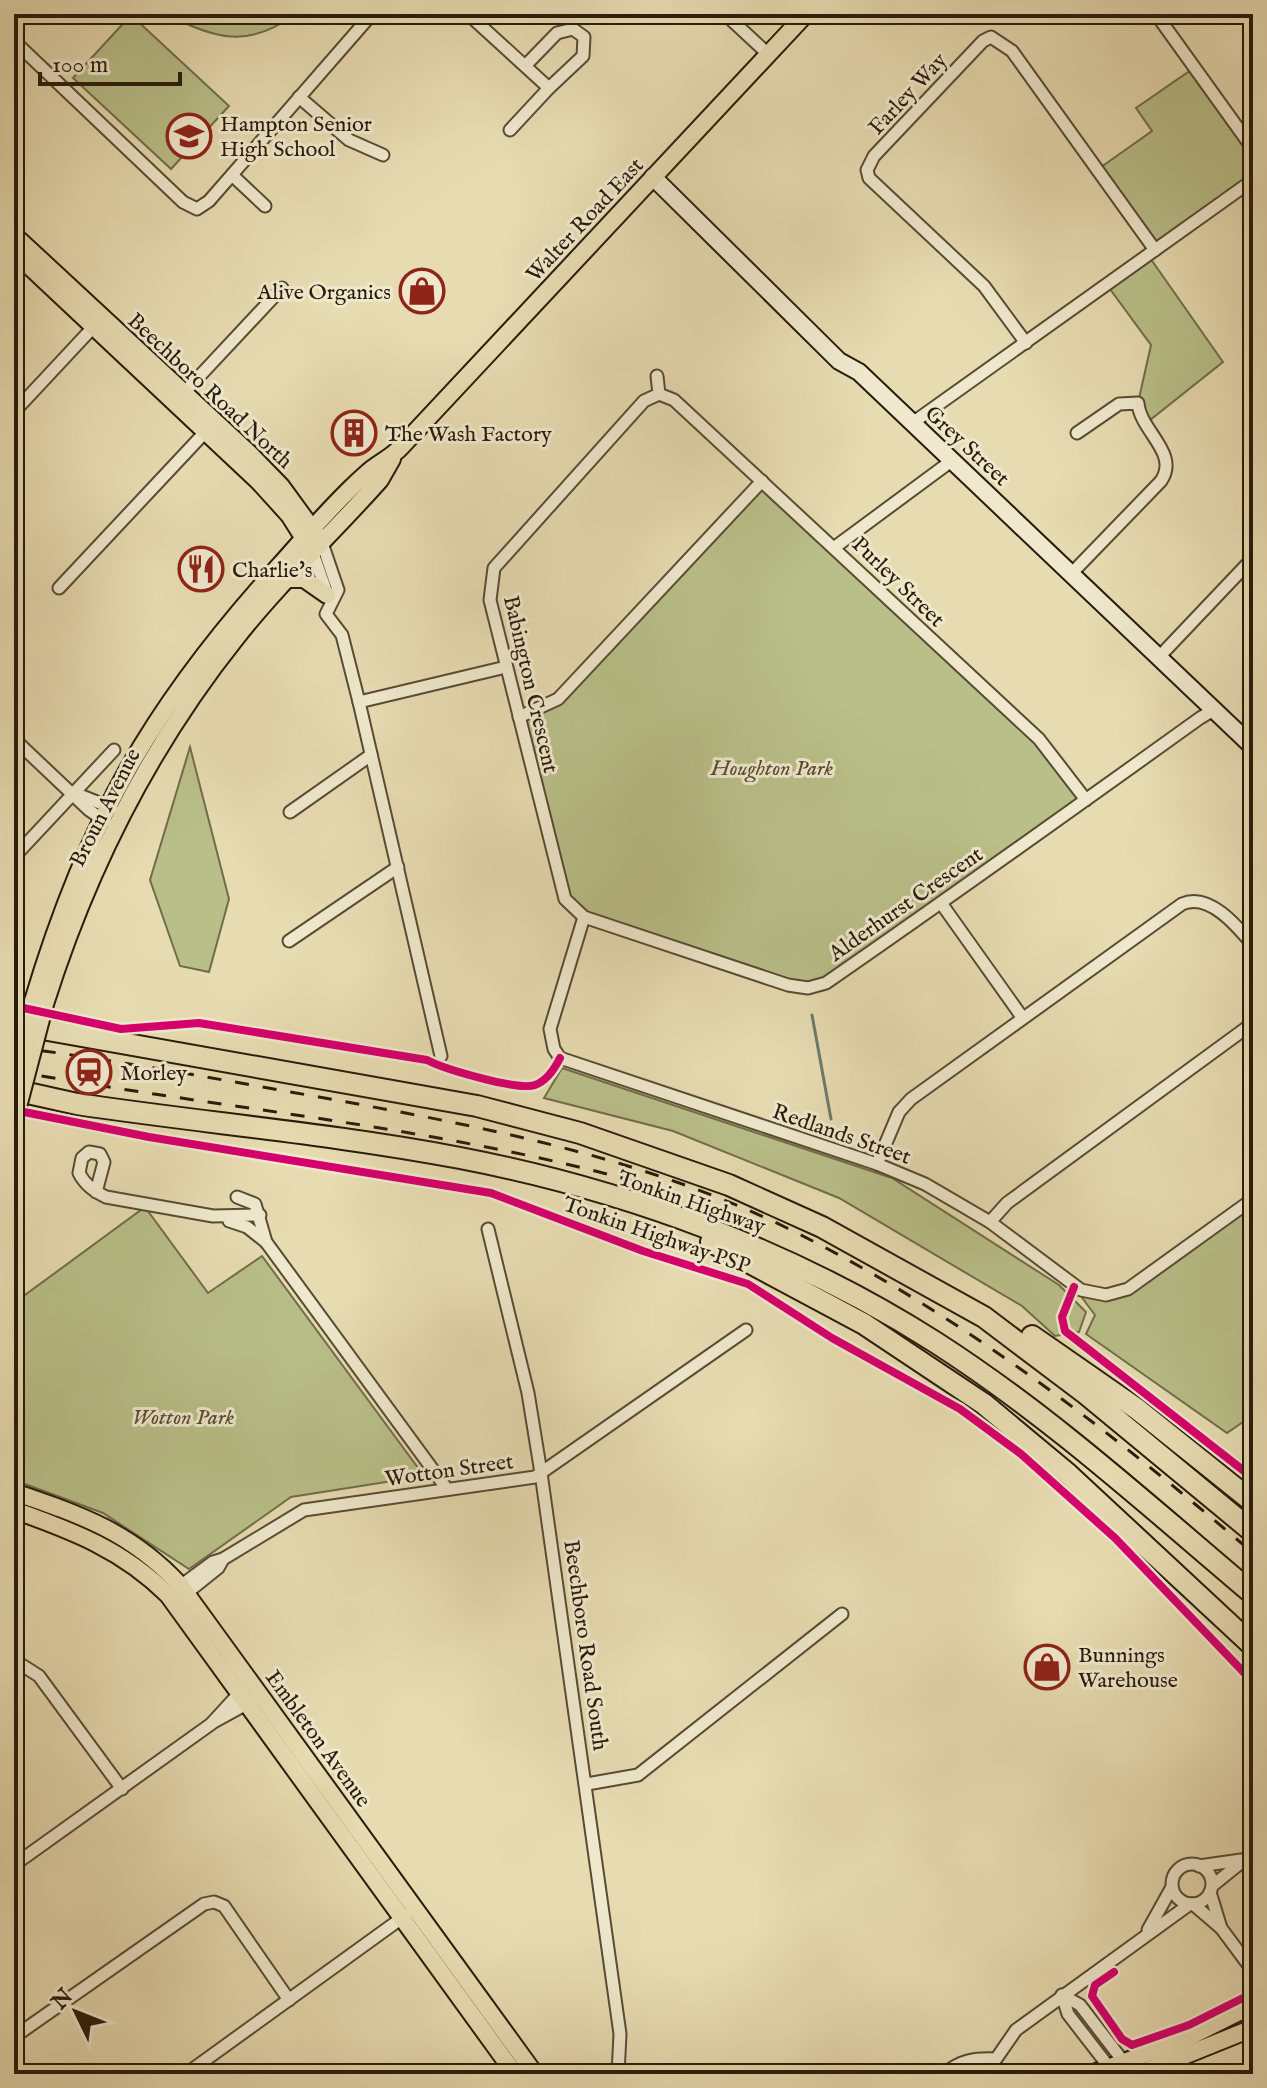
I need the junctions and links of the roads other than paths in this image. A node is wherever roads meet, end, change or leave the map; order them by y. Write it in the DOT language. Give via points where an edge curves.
graph roads {
  1 [pos="372,14"];
  2 [pos="468,14"];
  3 [pos="725,14"];
  4 [pos="806,14"];
  5 [pos="1156,14"];
  6 [pos="14,41"];
  7 [pos="768,54"];
  8 [pos="525,66"];
  9 [pos="549,88"];
  10 [pos="299,97"];
  11 [pos="510,130"];
  12 [pos="1253,149"];
  13 [pos="383,155"];
  14 [pos="232,175"];
  15 [pos="653,177"];
  16 [pos="1253,180"];
  17 [pos="265,206"];
  18 [pos="14,235"];
  19 [pos="1155,250"];
  20 [pos="14,252"];
  21 [pos="282,288"];
  22 [pos="98,322"];
  23 [pos="1026,343"];
  24 [pos="1253,360"];
  25 [pos="657,376"];
  26 [pos="1253,385"];
  27 [pos="659,394"];
  28 [pos="180,398"];
  29 [pos="14,412"];
  30 [pos="911,424"];
  31 [pos="211,426"];
  32 [pos="1077,433"];
  33 [pos="395,454"];
  34 [pos="950,462"];
  35 [pos="762,481"];
  36 [pos="285,490"];
  37 [pos="333,510"];
  38 [pos="313,541"];
  39 [pos="835,547"];
  40 [pos="1253,558"];
  41 [pos="1071,574"];
  42 [pos="288,579"];
  43 [pos="59,588"];
  44 [pos="330,599"];
  45 [pos="1160,656"];
  46 [pos="506,667"];
  47 [pos="359,702"];
  48 [pos="1215,709"];
  49 [pos="519,717"];
  50 [pos="14,739"];
  51 [pos="1253,747"];
  52 [pos="114,750"];
  53 [pos="371,755"];
  54 [pos="72,792"];
  55 [pos="1086,800"];
  56 [pos="290,812"];
  57 [pos="111,816"];
  58 [pos="14,857"];
  59 [pos="398,867"];
  60 [pos="941,903"];
  61 [pos="584,917"];
  62 [pos="289,941"];
  63 [pos="1253,945"];
  64 [pos="39,1003"];
  65 [pos="1022,1017"];
  66 [pos="1253,1023"];
  67 [pos="14,1024"];
  68 [pos="441,1056"];
  69 [pos="14,1071"];
  70 [pos="14,1090"];
  71 [pos="14,1122"];
  72 [pos="877,1164"];
  73 [pos="96,1192"];
  74 [pos="237,1197"];
  75 [pos="1253,1199"];
  76 [pos="659,1213"];
  77 [pos="260,1215"];
  78 [pos="213,1216"];
  79 [pos="990,1222"];
  80 [pos="488,1229"];
  81 [pos="266,1242"];
  82 [pos="936,1288"];
  83 [pos="746,1330"];
  84 [pos="541,1473"];
  85 [pos="447,1489"];
  86 [pos="14,1492"];
  87 [pos="1253,1502"];
  88 [pos="14,1510"];
  89 [pos="70,1512"];
  90 [pos="64,1528"];
  91 [pos="1253,1532"];
  92 [pos="174,1592"];
  93 [pos="1253,1594"];
  94 [pos="842,1614"];
  95 [pos="1253,1646"];
  96 [pos="14,1660"];
  97 [pos="250,1694"];
  98 [pos="299,1747"];
  99 [pos="587,1784"];
  100 [pos="307,1787"];
  101 [pos="122,1789"];
  102 [pos="1253,1853"];
  103 [pos="1242,1860"];
  104 [pos="14,1865"];
  105 [pos="1199,1866"];
  106 [pos="1172,1887"];
  107 [pos="1211,1889"];
  108 [pos="1191,1904"];
  109 [pos="408,1913"];
  110 [pos="1221,1928"];
  111 [pos="1140,1939"];
  112 [pos="1253,1971"];
  113 [pos="1062,1995"];
  114 [pos="289,2000"];
  115 [pos="1253,2005"];
  116 [pos="1253,2028"];
  117 [pos="503,2031"];
  118 [pos="14,2037"];
  119 [pos="1204,2049"];
  120 [pos="1124,2070"];
  121 [pos="512,2071"];
  122 [pos="617,2073"];
  123 [pos="186,2074"];
  124 [pos="535,2074"];
  125 [pos="944,2074"];
  126 [pos="1091,2074"];
  127 [pos="1174,2074"];
  1 -- 10 [label="street"];
  2 -- 8 [label="street"];
  3 -- 7 [label="street"];
  4 -- 7 [label="main road, Walter Road East"];
  5 -- 12 [label="street"];
  6 -- 14 [label="street" via="189,207 197,209 209,201"];
  7 -- 15 [label="main road, Walter Road East"];
  8 -- 9 [label="street"];
  8 -- 9 [label="street" via="557,33 579,32 586,43 583,56"];
  9 -- 11 [label="street"];
  10 -- 13 [label="street" via="349,140"];
  10 -- 14 [label="street"];
  14 -- 17 [label="street"];
  15 -- 30 [label="street, Grey Street" via="839,361 859,372"];
  15 -- 33 [label="main road, Walter Road East"];
  16 -- 19 [label="street"];
  18 -- 22 [label="main road, Beechboro Road North"];
  19 -- 23 [label="street"];
  19 -- 23 [label="street, Farley Way" via="1012,51 991,37 983,41 874,156 867,170 869,178 984,286"];
  20 -- 22 [label="main road, Beechboro Road North"];
  21 -- 28 [label="street"];
  22 -- 28 [label="main road, Beechboro Road North"];
  22 -- 29 [label="street"];
  23 -- 30 [label="street"];
  24 -- 26 [label="street"];
  25 -- 27 [label="street"];
  27 -- 35 [label="street, Purley Street" via="674,400"];
  27 -- 46 [label="street, Babington Crescent" via="644,401 494,568 490,600"];
  28 -- 31 [label="main road, Beechboro Road North"];
  30 -- 34 [label="street, Grey Street"];
  31 -- 36 [label="main road, Beechboro Road North"];
  31 -- 38 [label="main road, Beechboro Road North"];
  31 -- 43 [label="street"];
  32 -- 41 [label="street" via="1119,404 1138,403 1168,468"];
  33 -- 37 [label="main road, Walter Road East" via="367,473"];
  33 -- 38 [label="main road, Walter Road East" via="380,480"];
  34 -- 39 [label="street"];
  34 -- 41 [label="street, Grey Street"];
  35 -- 39 [label="street, Purley Street"];
  35 -- 49 [label="street" via="558,699"];
  36 -- 37 [label="main road" via="319,509"];
  36 -- 38 [label="main road, Beechboro Road North"];
  37 -- 38 [label="main road, Walter Road East"];
  38 -- 42 [label="main road, Broun Avenue"];
  38 -- 44 [label="street, Beechboro Road North" via="338,590"];
  38 -- 57 [label="main road, Broun Avenue" via="182,680 139,747"];
  39 -- 55 [label="street, Purley Street" via="1039,739"];
  40 -- 45 [label="street"];
  41 -- 45 [label="street, Grey Street"];
  42 -- 44 [label="main road" via="304,579"];
  42 -- 57 [label="main road, Broun Avenue" via="189,700"];
  44 -- 47 [label="street, Beechboro Road North" via="326,614 342,635"];
  45 -- 48 [label="street, Grey Street"];
  46 -- 47 [label="street"];
  46 -- 49 [label="street, Babington Crescent"];
  47 -- 53 [label="street, Beechboro Road North"];
  48 -- 51 [label="street, Grey Street"];
  48 -- 55 [label="street, Alderhurst Crescent"];
  49 -- 61 [label="street, Babington Crescent" via="560,890"];
  50 -- 54 [label="street"];
  52 -- 54 [label="street"];
  53 -- 56 [label="street"];
  53 -- 59 [label="street, Beechboro Road North"];
  54 -- 57 [label="street"];
  54 -- 58 [label="street"];
  55 -- 60 [label="street, Alderhurst Crescent"];
  57 -- 64 [label="main road, Broun Avenue" via="54,931"];
  59 -- 62 [label="street"];
  59 -- 68 [label="street, Beechboro Road North"];
  60 -- 61 [label="street, Alderhurst Crescent" via="826,983 808,988"];
  60 -- 65 [label="street"];
  61 -- 72 [label="street, Redlands Street" via="550,1029 554,1049 571,1064"];
  63 -- 65 [label="street" via="1210,905 1189,901"];
  64 -- 69 [label="main road, Broun Avenue, bridge"];
  64 -- 71 [label="main road, Broun Avenue, bridge"];
  65 -- 72 [label="street" via="911,1099 899,1112"];
  66 -- 79 [label="street" via="1007,1203"];
  67 -- 82 [label="highway, Tonkin Highway" via="477,1106 580,1133 776,1205"];
  70 -- 76 [label="highway, Tonkin Highway" via="77,1104 464,1159"];
  72 -- 79 [label="street, Redlands Street" via="925,1184"];
  73 -- 78 [label="street"];
  74 -- 77 [label="street" via="251,1199"];
  75 -- 79 [label="street, Redlands Street" via="1128,1289 1098,1295 1074,1287"];
  76 -- 93 [label="highway, Tonkin Highway" via="800,1267 933,1340 1056,1428"];
  76 -- 95 [label="highway" via="864,1324 955,1383 1059,1466"];
  77 -- 78 [label="street"];
  77 -- 81 [label="street"];
  78 -- 81 [label="street" via="247,1227"];
  80 -- 84 [label="street, Beechboro Road South" via="528,1393"];
  81 -- 85 [label="street"];
  82 -- 87 [label="highway" via="975,1301 1075,1365"];
  82 -- 91 [label="highway, Tonkin Highway" via="1046,1363"];
  83 -- 84 [label="street, Wotton Street"];
  84 -- 85 [label="street, Wotton Street"];
  84 -- 99 [label="street, Beechboro Road South"];
  85 -- 92 [label="street, Wotton Street" via="304,1510"];
  86 -- 89 [label="main road"];
  88 -- 90 [label="main road, Embleton Avenue"];
  89 -- 90 [label="main road"];
  89 -- 92 [label="main road" via="120,1534 147,1553"];
  90 -- 92 [label="main road, Embleton Avenue" via="112,1549"];
  92 -- 97 [label="main road, Embleton Avenue"];
  94 -- 99 [label="street" via="638,1775"];
  96 -- 101 [label="street" via="39,1676"];
  97 -- 98 [label="main road, Embleton Avenue"];
  97 -- 100 [label="main road, Embleton Avenue"];
  97 -- 101 [label="street"];
  98 -- 100 [label="main road" via="296,1759"];
  98 -- 109 [label="main road, Embleton Avenue"];
  99 -- 122 [label="street, Beechboro Road South" via="620,2034"];
  100 -- 109 [label="main road, Embleton Avenue"];
  101 -- 104 [label="street"];
  102 -- 103 [label="street"];
  103 -- 105 [label="street"];
  103 -- 107 [label="street"];
  105 -- 106 [label="street" via="1180,1869"];
  105 -- 107 [label="street" via="1209,1874"];
  106 -- 108 [label="street" via="1178,1898"];
  106 -- 111 [label="street"];
  107 -- 108 [label="street" via="1202,1901"];
  107 -- 110 [label="street"];
  108 -- 110 [label="street"];
  108 -- 111 [label="street"];
  109 -- 114 [label="street"];
  109 -- 117 [label="main road, Embleton Avenue"];
  109 -- 121 [label="main road, Embleton Avenue"];
  110 -- 112 [label="street"];
  111 -- 113 [label="street"];
  113 -- 120 [label="street" via="1080,2005"];
  113 -- 125 [label="street" via="1016,2030 996,2059 976,2058"];
  114 -- 118 [label="street" via="224,1906 214,1902"];
  114 -- 123 [label="street"];
  115 -- 120 [label="main road"];
  116 -- 119 [label="main road"];
  117 -- 121 [label="main road" via="500,2039"];
  117 -- 124 [label="main road, Embleton Avenue"];
  119 -- 120 [label="main road"];
  119 -- 127 [label="main road"];
  120 -- 126 [label="main road"];
}
